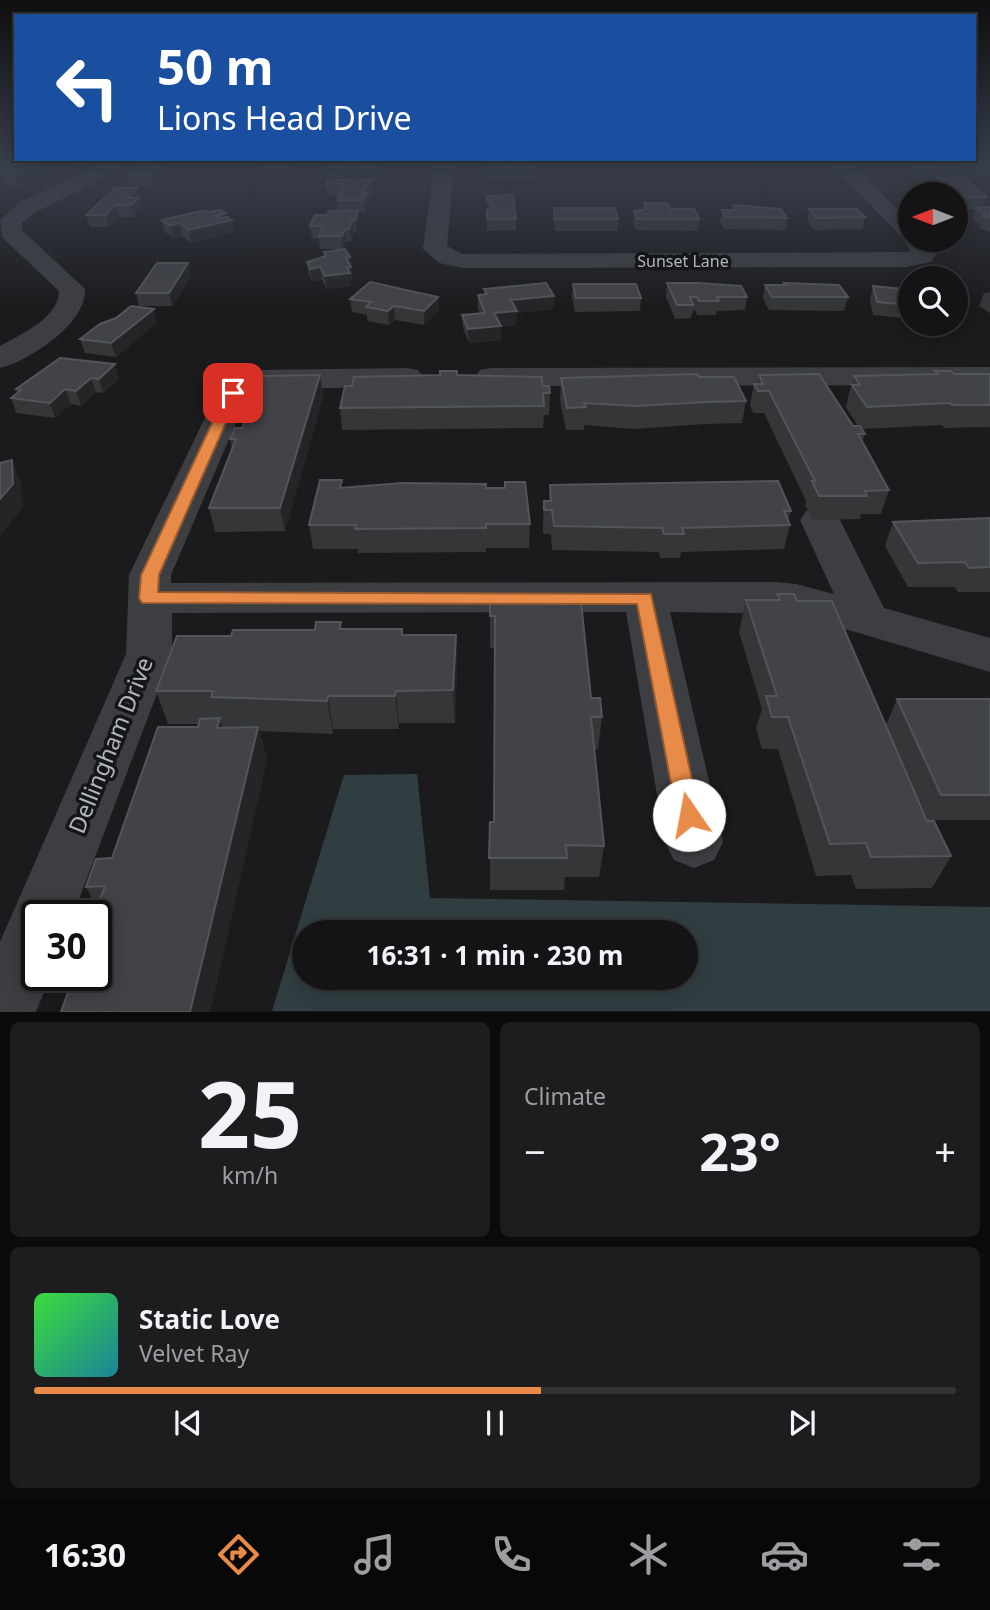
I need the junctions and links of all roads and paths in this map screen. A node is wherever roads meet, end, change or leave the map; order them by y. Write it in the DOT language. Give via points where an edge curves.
graph roads {
  1 [pos="20,213"];
  2 [pos="439,213"];
  3 [pos="915,252"];
  4 [pos="0,359"];
  5 [pos="990,376"];
  6 [pos="820,520"];
  7 [pos="148,598"];
  8 [pos="645,598"];
  9 [pos="868,620"];
  10 [pos="990,654"];
  11 [pos="694,842"];
  12 [pos="49,900"];
  13 [pos="21,970"];
  14 [pos="4,1012"];
  1 -- 4 [label="street" via="11,221 10,232 72,289 74,296 71,308 58,321"];
  2 -- 3 [label="street, Sunset Lane" via="435,249 463,261 906,260"];
  5 -- 7 [label="street, Dellingham Drive" via="269,378 244,383 233,393 150,575"];
  6 -- 9 [label="street"];
  7 -- 8 [label="street"];
  7 -- 12 [label="street, Dellingham Drive" via="149,654"];
  8 -- 9 [label="street" via="776,597"];
  8 -- 11 [label="street"];
  9 -- 10 [label="street"];
  13 -- 14 [label="street"];
}
